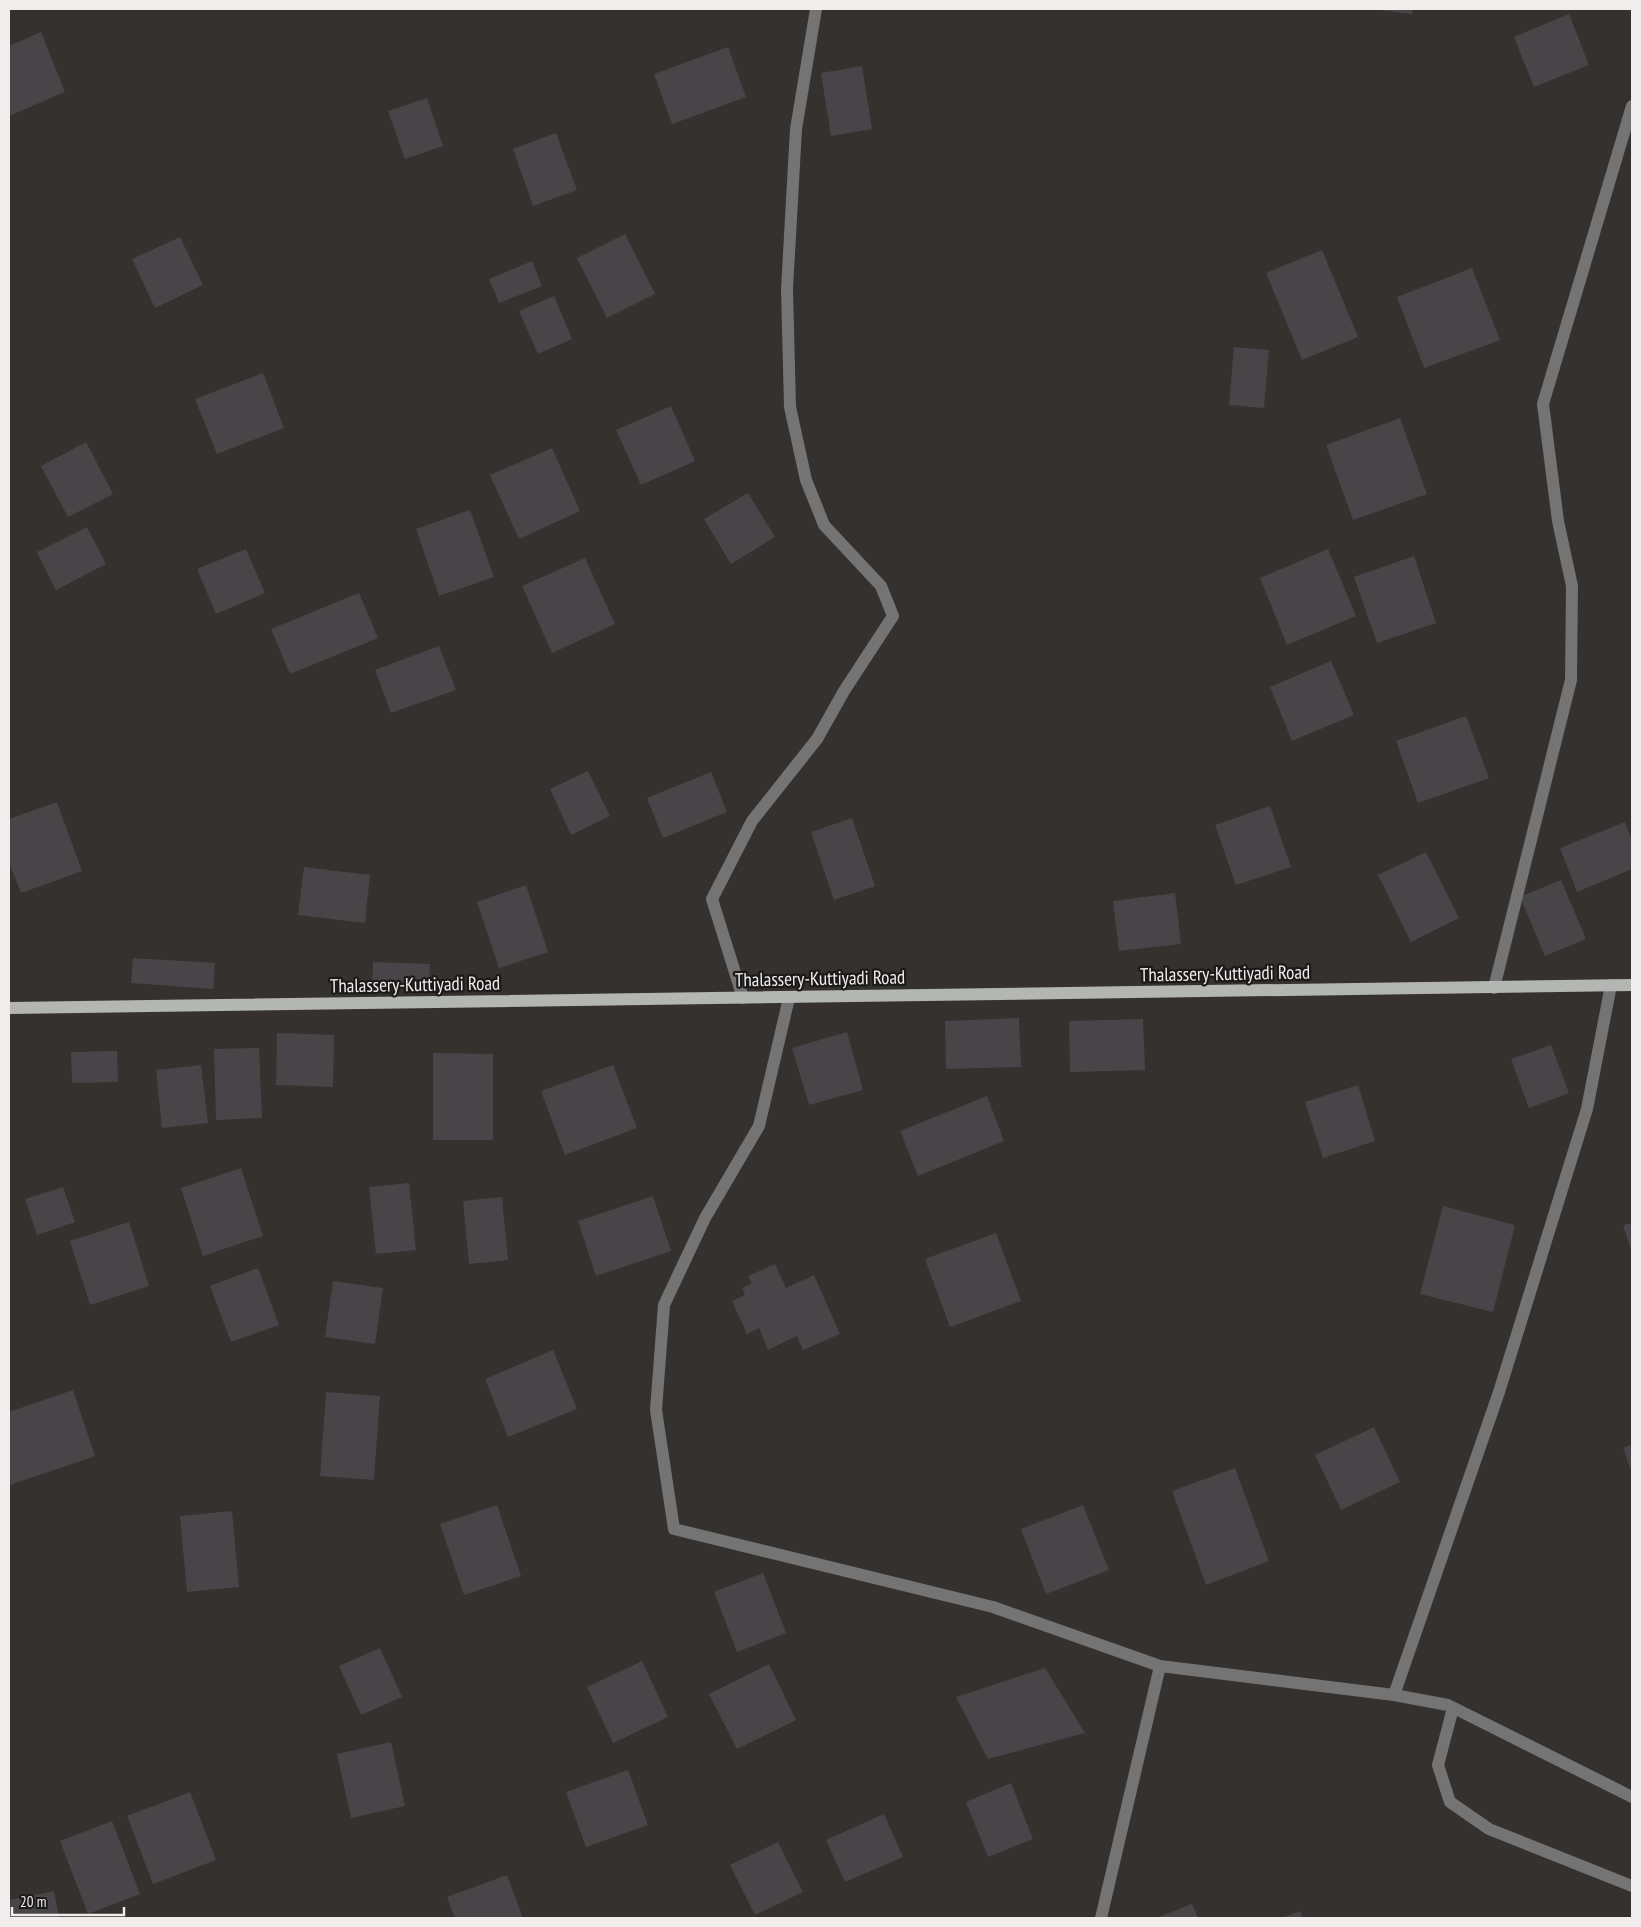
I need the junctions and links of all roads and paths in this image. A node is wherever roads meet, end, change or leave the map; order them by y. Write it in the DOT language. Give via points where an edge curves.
graph roads {
  1 [pos="816,9"];
  2 [pos="1632,106"];
  3 [pos="1612,985"];
  4 [pos="1632,985"];
  5 [pos="1494,988"];
  6 [pos="743,998"];
  7 [pos="789,998"];
  8 [pos="9,1008"];
  9 [pos="1160,1666"];
  10 [pos="1394,1695"];
  11 [pos="1453,1708"];
  12 [pos="1632,1796"];
  13 [pos="1632,1886"];
  14 [pos="1101,1918"];
  1 -- 6 [label="street" via="796,129 787,289 790,407 806,480 824,525 881,586 893,616 844,691 818,739 752,821 712,899"];
  2 -- 5 [label="street" via="1543,404 1558,521 1572,586 1571,680"];
  3 -- 4 [label="main road, Thalassery-Kuttiyadi Road"];
  3 -- 5 [label="main road, Thalassery-Kuttiyadi Road"];
  3 -- 10 [label="street" via="1587,1109 1499,1392"];
  5 -- 7 [label="main road, Thalassery-Kuttiyadi Road"];
  6 -- 7 [label="main road, Thalassery-Kuttiyadi Road"];
  6 -- 8 [label="main road, Thalassery-Kuttiyadi Road"];
  7 -- 9 [label="street" via="760,1126 705,1218 664,1305 656,1410 674,1529 993,1607"];
  9 -- 10 [label="street"];
  9 -- 14 [label="street"];
  10 -- 11 [label="street"];
  11 -- 12 [label="street"];
  11 -- 13 [label="street" via="1438,1765 1450,1802 1489,1830"];
}
